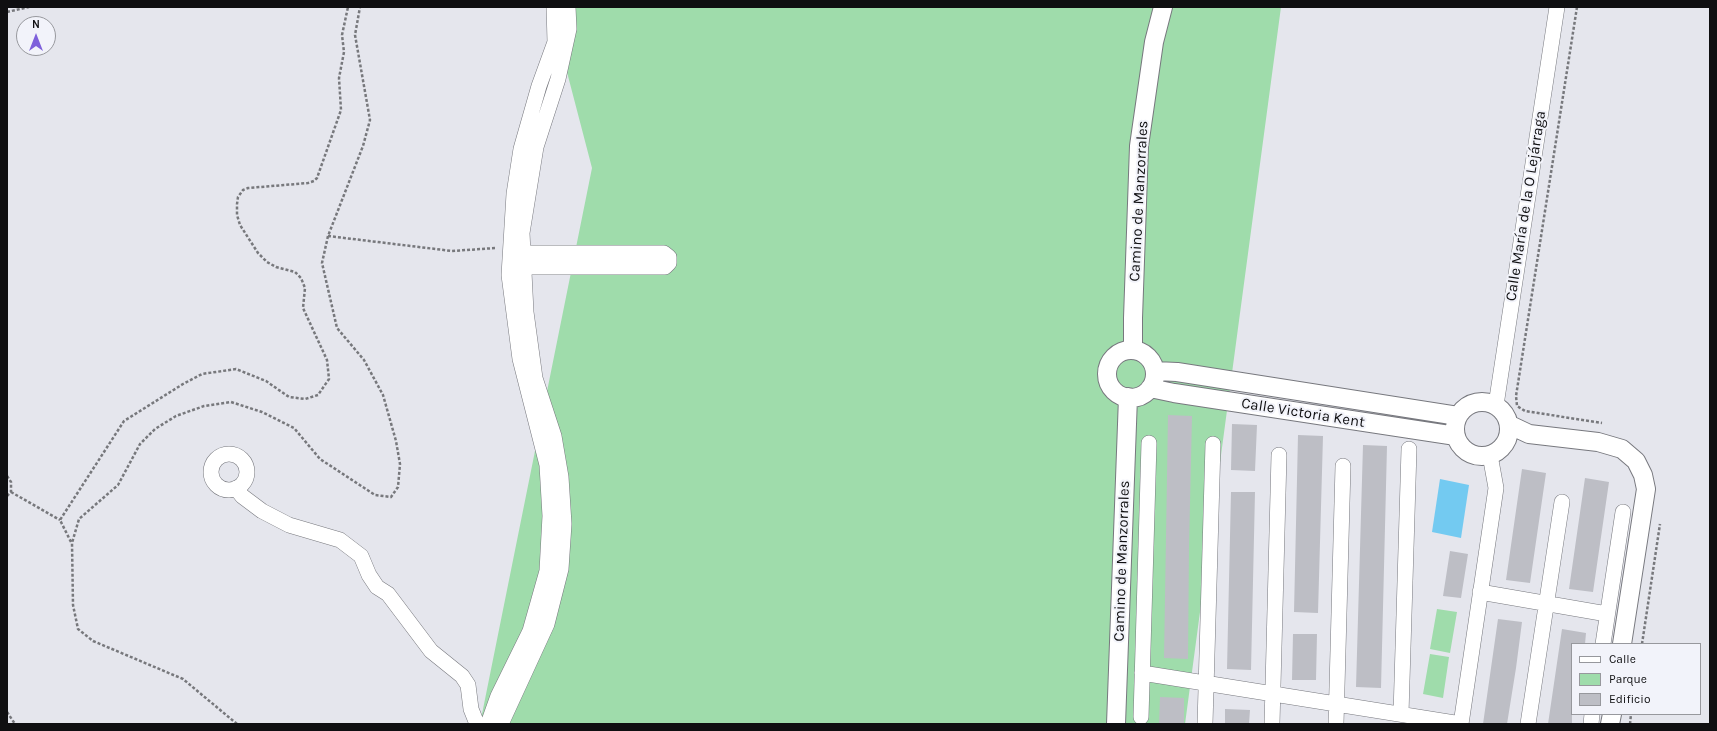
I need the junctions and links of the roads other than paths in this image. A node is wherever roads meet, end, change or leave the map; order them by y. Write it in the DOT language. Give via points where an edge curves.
graph roads {
  1 [pos="554,7"];
  2 [pos="568,7"];
  3 [pos="1163,7"];
  4 [pos="1557,7"];
  5 [pos="516,258"];
  6 [pos="1133,350"];
  7 [pos="1152,380"];
  8 [pos="1128,397"];
  9 [pos="1496,405"];
  10 [pos="1458,416"];
  11 [pos="1508,433"];
  12 [pos="1456,436"];
  13 [pos="1149,443"];
  14 [pos="1213,444"];
  15 [pos="1409,449"];
  16 [pos="1278,455"];
  17 [pos="1490,455"];
  18 [pos="1343,466"];
  19 [pos="236,488"];
  20 [pos="1562,502"];
  21 [pos="1623,512"];
  22 [pos="1480,592"];
  23 [pos="1547,603"];
  24 [pos="1607,614"];
  25 [pos="1603,643"];
  26 [pos="1622,643"];
  27 [pos="1142,673"];
  28 [pos="1206,683"];
  29 [pos="1272,694"];
  30 [pos="1337,704"];
  31 [pos="1141,717"];
  32 [pos="1399,717"];
  33 [pos="477,724"];
  34 [pos="488,724"];
  35 [pos="501,724"];
  36 [pos="1116,724"];
  37 [pos="1205,724"];
  38 [pos="1272,724"];
  39 [pos="1336,724"];
  40 [pos="1528,724"];
  1 -- 5 [label="street" via="555,42 521,149 514,194"];
  2 -- 5 [label="street" via="569,29 558,79 536,147"];
  3 -- 6 [label="street, Camino de Manzorrales" via="1154,42 1139,146"];
  4 -- 9 [label="street, Calle María de la O Lejárraga"];
  5 -- 5 [label="street" via="665,267 669,262 669,257 664,253"];
  5 -- 34 [label="street" via="509,275 520,359 547,465 550,516 547,571 530,631 498,696"];
  5 -- 35 [label="street" via="534,378 554,436 561,477 564,524 561,569 547,624"];
  6 -- 7 [label="street" via="1141,352 1153,363"];
  6 -- 8 [label="street" via="1117,354 1108,367 1107,375 1109,383 1120,395"];
  7 -- 8 [label="street" via="1140,396"];
  7 -- 10 [label="street, Calle Victoria Kent" via="1176,372"];
  7 -- 12 [label="street, Calle Victoria Kent" via="1174,393"];
  8 -- 36 [label="street, Camino de Manzorrales"];
  9 -- 10 [label="street" via="1487,402 1470,404"];
  9 -- 11 [label="street" via="1502,410"];
  10 -- 12 [label="street" via="1454,429"];
  11 -- 17 [label="street" via="1502,448"];
  11 -- 26 [label="street" via="1598,442 1622,449 1636,461 1646,489"];
  12 -- 17 [label="street" via="1459,444 1473,455"];
  13 -- 27 [label="street"];
  14 -- 28 [label="street"];
  15 -- 32 [label="street"];
  16 -- 29 [label="street"];
  17 -- 22 [label="street" via="1496,488"];
  18 -- 30 [label="street"];
  19 -- 33 [label="street" via="242,496 262,511 289,525 340,540 361,556 377,587 388,594 431,651 462,676 468,685 471,709"];
  20 -- 23 [label="street"];
  21 -- 24 [label="street"];
  22 -- 23 [label="street"];
  22 -- 32 [label="street" via="1461,724"];
  23 -- 24 [label="street"];
  23 -- 40 [label="street"];
  24 -- 25 [label="street"];
  27 -- 28 [label="street"];
  27 -- 31 [label="street"];
  28 -- 29 [label="street"];
  28 -- 37 [label="street"];
  29 -- 30 [label="street"];
  29 -- 38 [label="street"];
  30 -- 32 [label="street"];
  30 -- 39 [label="street"];
}
